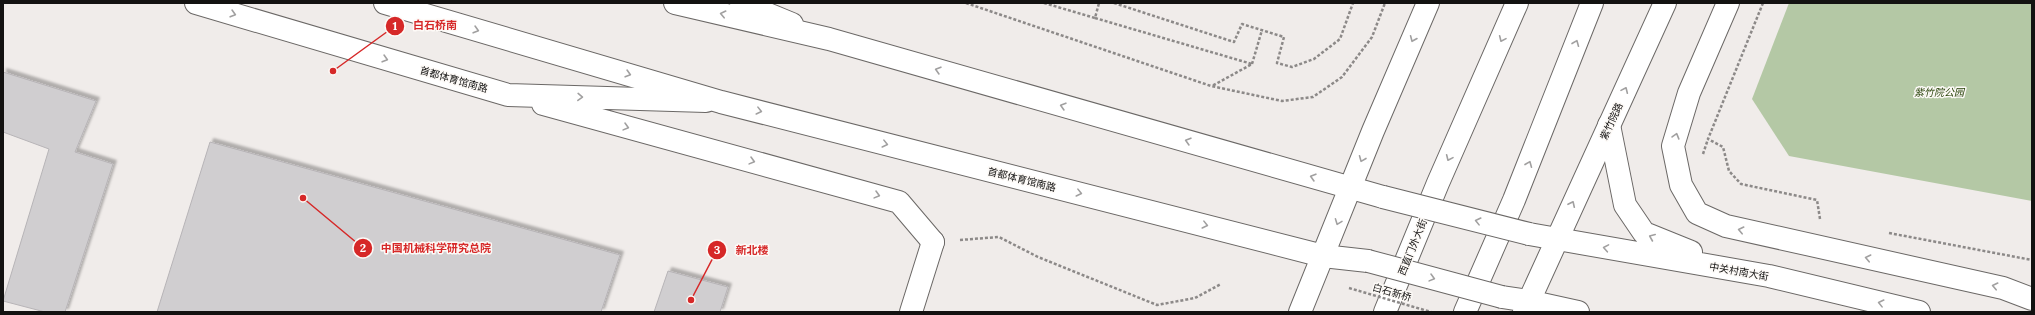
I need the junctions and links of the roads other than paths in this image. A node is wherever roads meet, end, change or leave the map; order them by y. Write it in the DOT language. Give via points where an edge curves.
graph roads {
  1 [pos="196,3"];
  2 [pos="385,3"];
  3 [pos="675,3"];
  4 [pos="741,3"];
  5 [pos="1428,3"];
  6 [pos="1517,3"];
  7 [pos="1592,3"];
  8 [pos="1664,3"];
  9 [pos="1728,3"];
  10 [pos="829,39"];
  11 [pos="508,95"];
  12 [pos="722,102"];
  13 [pos="1609,125"];
  14 [pos="1351,188"];
  15 [pos="1556,239"];
  16 [pos="1323,256"];
  17 [pos="1769,276"];
  18 [pos="2032,299"];
  19 [pos="1526,306"];
  20 [pos="911,312"];
  21 [pos="1300,312"];
  22 [pos="1385,312"];
  23 [pos="1465,312"];
  24 [pos="1578,312"];
  25 [pos="1919,312"];
  1 -- 11 [label="main road, 首都体育馆南路, one-way"];
  2 -- 12 [label="main road, 首都体育馆南路, one-way"];
  10 -- 3 [label="main road, one-way"];
  4 -- 10 [label="main road"];
  5 -- 14 [label="main road, one-way"];
  6 -- 22 [label="main road, 西直门外大街, one-way"];
  23 -- 7 [label="main road, one-way" via="1514,200"];
  13 -- 8 [label="main road, 紫竹院路, one-way"];
  18 -- 9 [label="main road, one-way" via="2003,288 1726,226 1697,212 1681,185 1673,146 1689,93"];
  14 -- 10 [label="main road, one-way"];
  11 -- 12 [label="main road, 首都体育馆南路, one-way"];
  11 -- 20 [label="main road, one-way" via="899,202 933,242"];
  12 -- 16 [label="main road, 首都体育馆南路, one-way"];
  15 -- 13 [label="main road, 紫竹院路, one-way"];
  17 -- 13 [label="main road, one-way" via="1681,250 1644,233 1625,205"];
  15 -- 14 [label="main road, 中关村南大街, one-way, bridge"];
  14 -- 16 [label="main road, one-way"];
  17 -- 15 [label="main road, 中关村南大街, one-way"];
  15 -- 19 [label="main road, 紫竹院路"];
  16 -- 19 [label="main road, 首都体育馆南路, one-way, bridge" via="1368,261 1502,297"];
  16 -- 21 [label="main road"];
  25 -- 17 [label="main road, 中关村南大街, one-way"];
  19 -- 24 [label="main road"];
}
